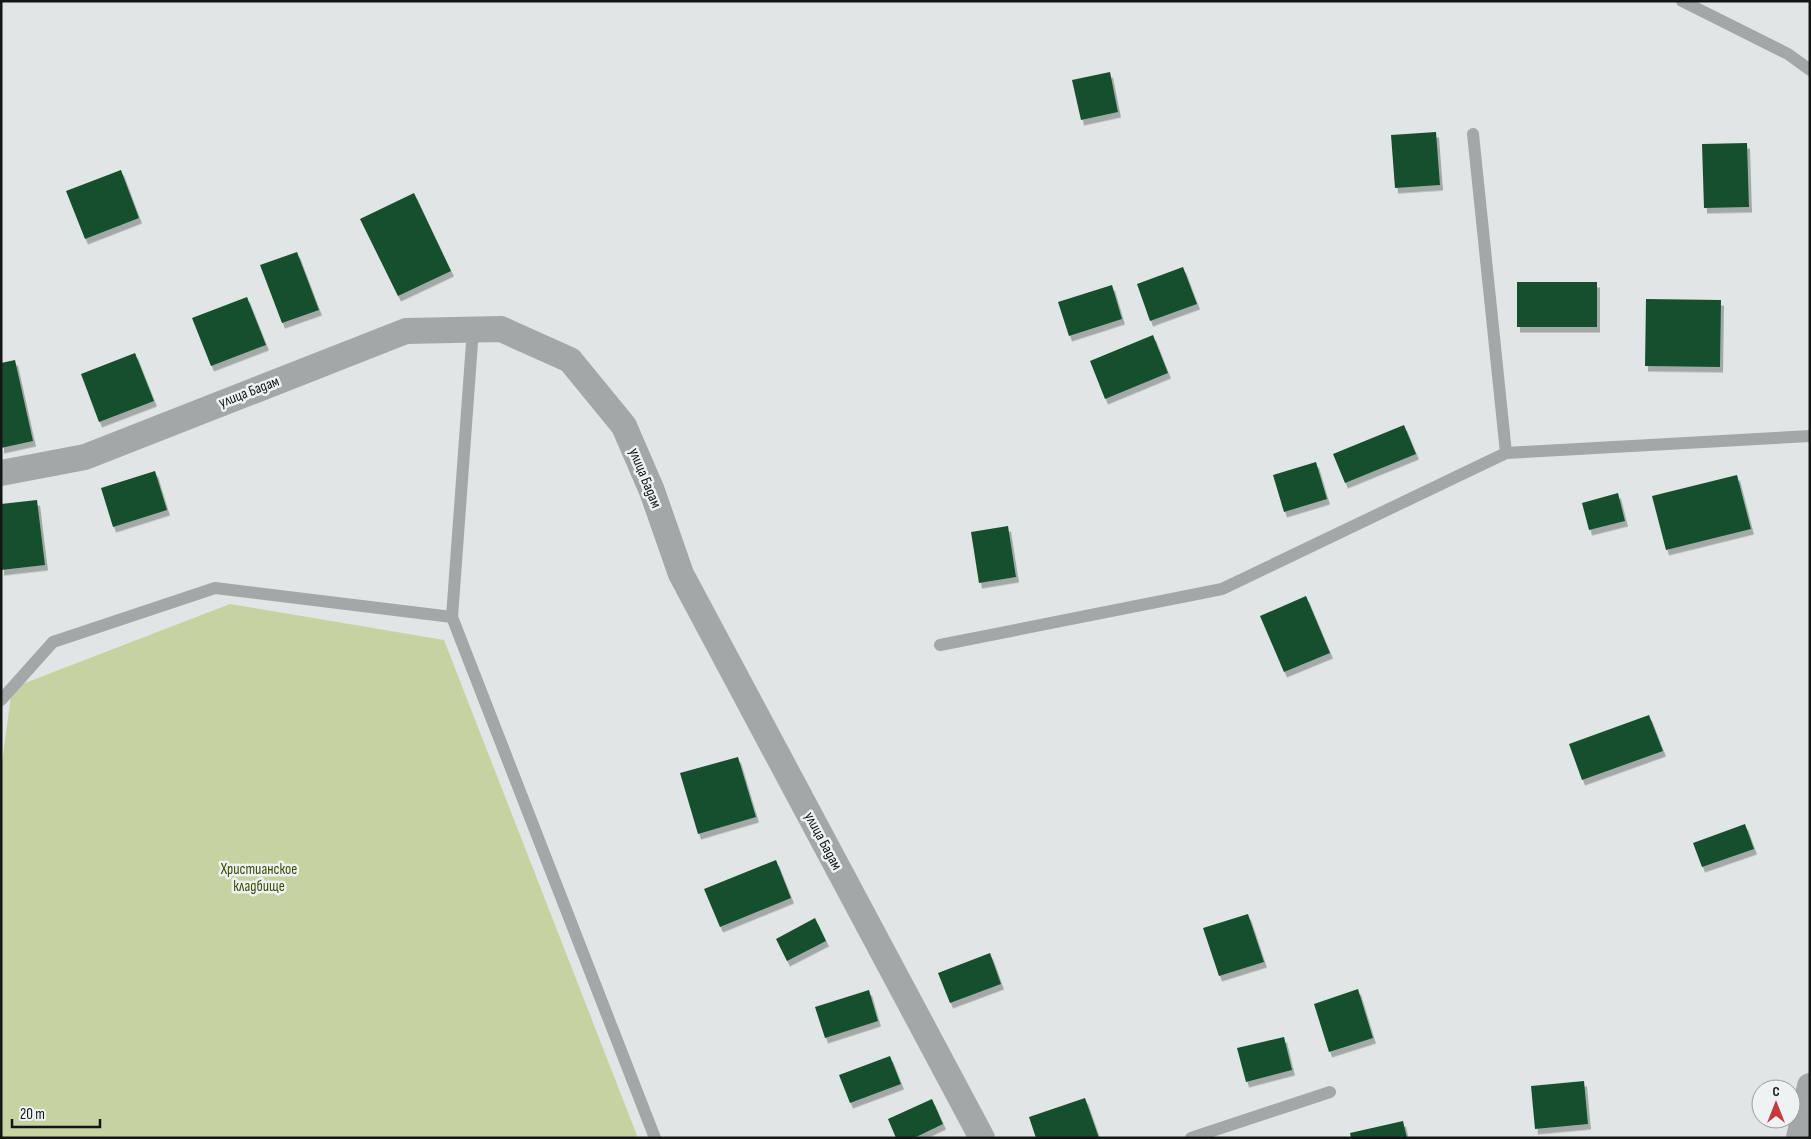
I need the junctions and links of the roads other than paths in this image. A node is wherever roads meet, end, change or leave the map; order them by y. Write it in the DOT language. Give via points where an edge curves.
graph roads {
  1 [pos="1682,1"];
  2 [pos="1810,70"];
  3 [pos="1473,134"];
  4 [pos="472,329"];
  5 [pos="1810,436"];
  6 [pos="1506,453"];
  7 [pos="1,473"];
  8 [pos="452,617"];
  9 [pos="940,645"];
  10 [pos="1,700"];
  11 [pos="1810,1086"];
  12 [pos="1330,1092"];
  13 [pos="654,1138"];
  14 [pos="982,1138"];
  15 [pos="1191,1138"];
  16 [pos="1799,1138"];
  1 -- 2 [label="lane" via="1788,54"];
  3 -- 6 [label="lane"];
  4 -- 7 [label="street, улица Бадам" via="406,331 85,456"];
  4 -- 8 [label="lane"];
  4 -- 14 [label="street, улица Бадам" via="501,329 570,360 624,426 652,491 681,574"];
  5 -- 6 [label="lane"];
  6 -- 9 [label="lane" via="1222,589"];
  8 -- 10 [label="lane" via="215,588 53,642"];
  8 -- 13 [label="lane"];
  11 -- 16 [label="street"];
  12 -- 15 [label="lane"];
}
